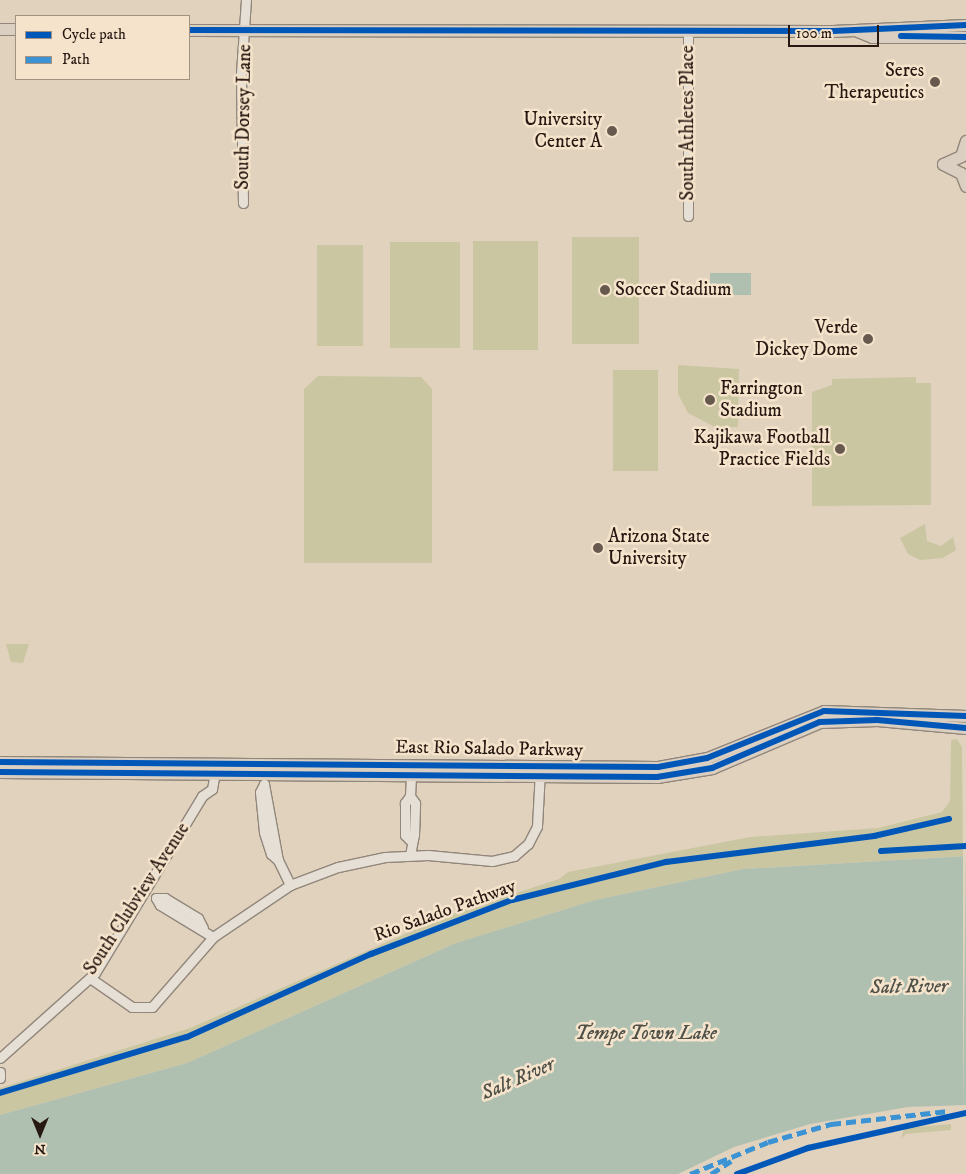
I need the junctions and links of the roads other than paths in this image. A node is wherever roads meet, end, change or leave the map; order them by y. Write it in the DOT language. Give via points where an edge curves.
graph roads {
  1 [pos="246,0"];
  2 [pos="966,25"];
  3 [pos="0,29"];
  4 [pos="15,29"];
  5 [pos="190,30"];
  6 [pos="246,30"];
  7 [pos="688,31"];
  8 [pos="857,31"];
  9 [pos="966,36"];
  10 [pos="966,141"];
  11 [pos="942,164"];
  12 [pos="966,164"];
  13 [pos="966,186"];
  14 [pos="243,203"];
  15 [pos="688,216"];
  16 [pos="966,716"];
  17 [pos="966,728"];
  18 [pos="265,761"];
  19 [pos="0,762"];
  20 [pos="540,770"];
  21 [pos="0,772"];
  22 [pos="215,772"];
  23 [pos="411,774"];
  24 [pos="264,779"];
  25 [pos="410,855"];
  26 [pos="290,885"];
  27 [pos="145,891"];
  28 [pos="213,937"];
  29 [pos="90,978"];
  30 [pos="0,1058"];
  31 [pos="0,1072"];
  32 [pos="0,1078"];
  1 -- 6 [label="street, South Dorsey Lane"];
  2 -- 8 [label="main road" via="870,26"];
  3 -- 4 [label="main road"];
  5 -- 6 [label="main road"];
  6 -- 7 [label="main road"];
  6 -- 14 [label="street, South Dorsey Lane" via="241,73"];
  7 -- 8 [label="main road"];
  7 -- 15 [label="street, South Athletes Place"];
  8 -- 9 [label="main road" via="872,36"];
  10 -- 11 [label="main road" via="961,156"];
  11 -- 12 [label="main road"];
  11 -- 13 [label="main road" via="961,174"];
  16 -- 20 [label="main road, East Rio Salado Parkway" via="830,710 680,765"];
  17 -- 20 [label="main road, East Rio Salado Parkway" via="877,720 820,722 698,773 657,777"];
  18 -- 19 [label="main road, East Rio Salado Parkway"];
  18 -- 20 [label="main road, East Rio Salado Parkway"];
  18 -- 24 [label="street"];
  20 -- 23 [label="main road, East Rio Salado Parkway"];
  20 -- 25 [label="street" via="538,826 516,854 492,861"];
  21 -- 22 [label="main road, East Rio Salado Parkway"];
  22 -- 24 [label="main road, East Rio Salado Parkway"];
  22 -- 27 [label="street, South Clubview Avenue" via="212,789 202,796"];
  23 -- 24 [label="main road, East Rio Salado Parkway"];
  23 -- 25 [label="street" via="410,796 415,803"];
  24 -- 26 [label="street" via="278,860"];
  25 -- 26 [label="street" via="338,867"];
  26 -- 28 [label="street"];
  27 -- 28 [label="street" via="160,905 203,928"];
  27 -- 29 [label="street, South Clubview Avenue"];
  28 -- 29 [label="street" via="152,1007 132,1007"];
  29 -- 30 [label="street, South Clubview Avenue"];
  31 -- 32 [label="street"];
}
